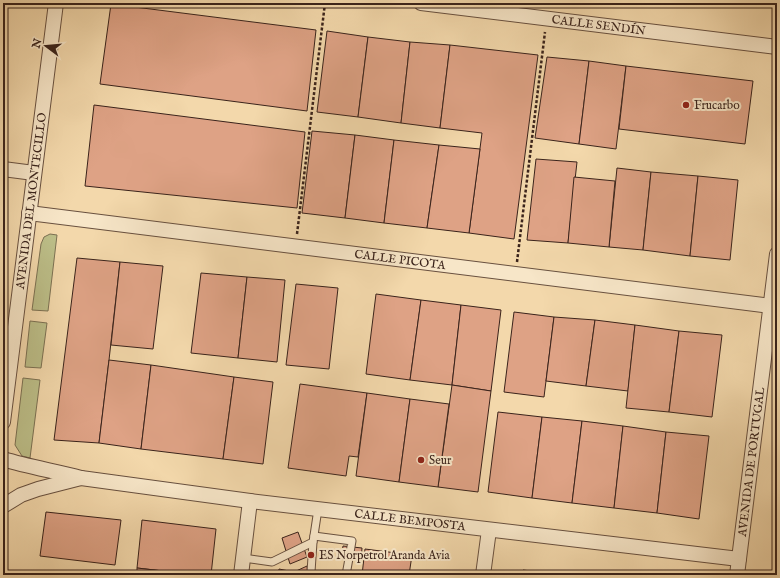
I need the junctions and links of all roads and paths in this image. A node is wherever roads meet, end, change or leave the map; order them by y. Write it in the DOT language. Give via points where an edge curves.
graph roads {
  1 [pos="56,3"];
  2 [pos="325,3"];
  3 [pos="421,3"];
  4 [pos="547,19"];
  5 [pos="777,47"];
  6 [pos="3,169"];
  7 [pos="34,173"];
  8 [pos="29,213"];
  9 [pos="295,246"];
  10 [pos="777,254"];
  11 [pos="516,274"];
  12 [pos="771,306"];
  13 [pos="8,350"];
  14 [pos="3,422"];
  15 [pos="3,459"];
  16 [pos="81,478"];
  17 [pos="250,501"];
  18 [pos="3,506"];
  19 [pos="318,509"];
  20 [pos="489,530"];
  21 [pos="313,539"];
  22 [pos="243,558"];
  23 [pos="739,560"];
  24 [pos="241,575"];
  25 [pos="313,575"];
  26 [pos="346,575"];
  27 [pos="483,575"];
  28 [pos="738,575"];
  1 -- 7 [label="street, AVENIDA DEL MONTECILLO"];
  2 -- 9 [label="path"];
  3 -- 4 [label="street, CALLE SENDÍN"];
  4 -- 5 [label="street, CALLE SENDÍN"];
  4 -- 11 [label="path"];
  6 -- 7 [label="street"];
  7 -- 8 [label="street, AVENIDA DEL MONTECILLO"];
  8 -- 9 [label="street, CALLE PICOTA"];
  8 -- 13 [label="street, AVENIDA DEL MONTECILLO"];
  9 -- 11 [label="street, CALLE PICOTA"];
  10 -- 12 [label="street, AVENIDA DE PORTUGAL"];
  11 -- 12 [label="street, CALLE PICOTA"];
  12 -- 23 [label="street, AVENIDA DE PORTUGAL"];
  13 -- 14 [label="street, AVENIDA DEL MONTECILLO"];
  15 -- 16 [label="street, CALLE BEMPOSTA"];
  16 -- 17 [label="street, CALLE BEMPOSTA"];
  16 -- 18 [label="street, CALLE BEMPOSTA" via="21,495"];
  17 -- 19 [label="street, CALLE BEMPOSTA"];
  17 -- 22 [label="street"];
  19 -- 20 [label="street, CALLE BEMPOSTA"];
  19 -- 21 [label="lane"];
  20 -- 23 [label="street, CALLE BEMPOSTA"];
  20 -- 27 [label="street"];
  21 -- 22 [label="lane" via="272,562"];
  21 -- 25 [label="lane"];
  21 -- 26 [label="lane" via="352,541"];
  22 -- 24 [label="street"];
  23 -- 28 [label="street, AVENIDA DE PORTUGAL"];
}
